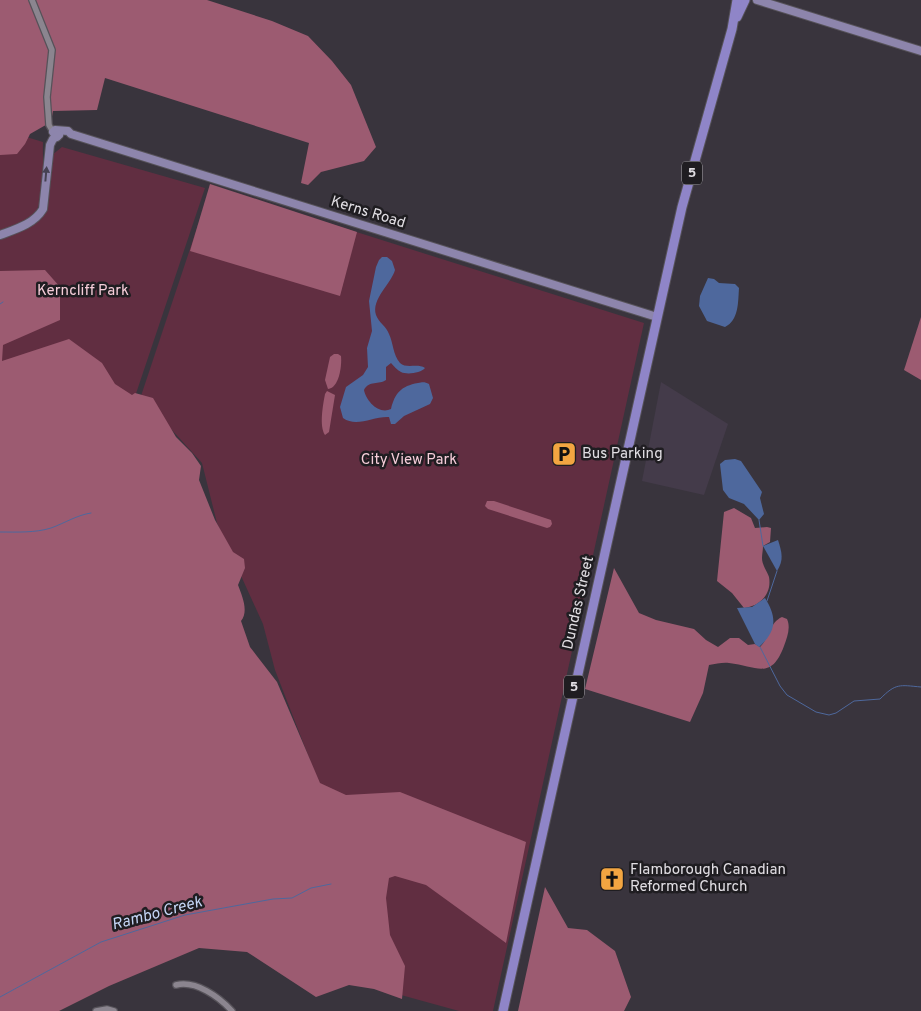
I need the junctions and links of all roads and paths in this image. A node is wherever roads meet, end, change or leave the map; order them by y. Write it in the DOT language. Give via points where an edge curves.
graph roads {
  1 [pos="32,0"];
  2 [pos="731,0"];
  3 [pos="745,0"];
  4 [pos="757,0"];
  5 [pos="736,5"];
  6 [pos="732,29"];
  7 [pos="921,51"];
  8 [pos="55,134"];
  9 [pos="0,235"];
  10 [pos="657,317"];
  11 [pos="176,985"];
  12 [pos="96,1011"];
  13 [pos="114,1011"];
  14 [pos="232,1011"];
  15 [pos="503,1011"];
  1 -- 8 [label="street" via="52,50 47,97 50,125"];
  2 -- 5 [label="main road"];
  3 -- 6 [label="main road"];
  4 -- 7 [label="street"];
  5 -- 6 [label="main road, 5"];
  6 -- 10 [label="main road, 5" via="682,207"];
  9 -- 8 [label="street, one-way" via="37,217 45,203 46,173"];
  8 -- 10 [label="street, Kerns Road" via="71,134"];
  10 -- 15 [label="main road, Dundas Street / 5"];
  11 -- 14 [label="street" via="195,986"];
  12 -- 13 [label="street" via="107,1008"];
}
